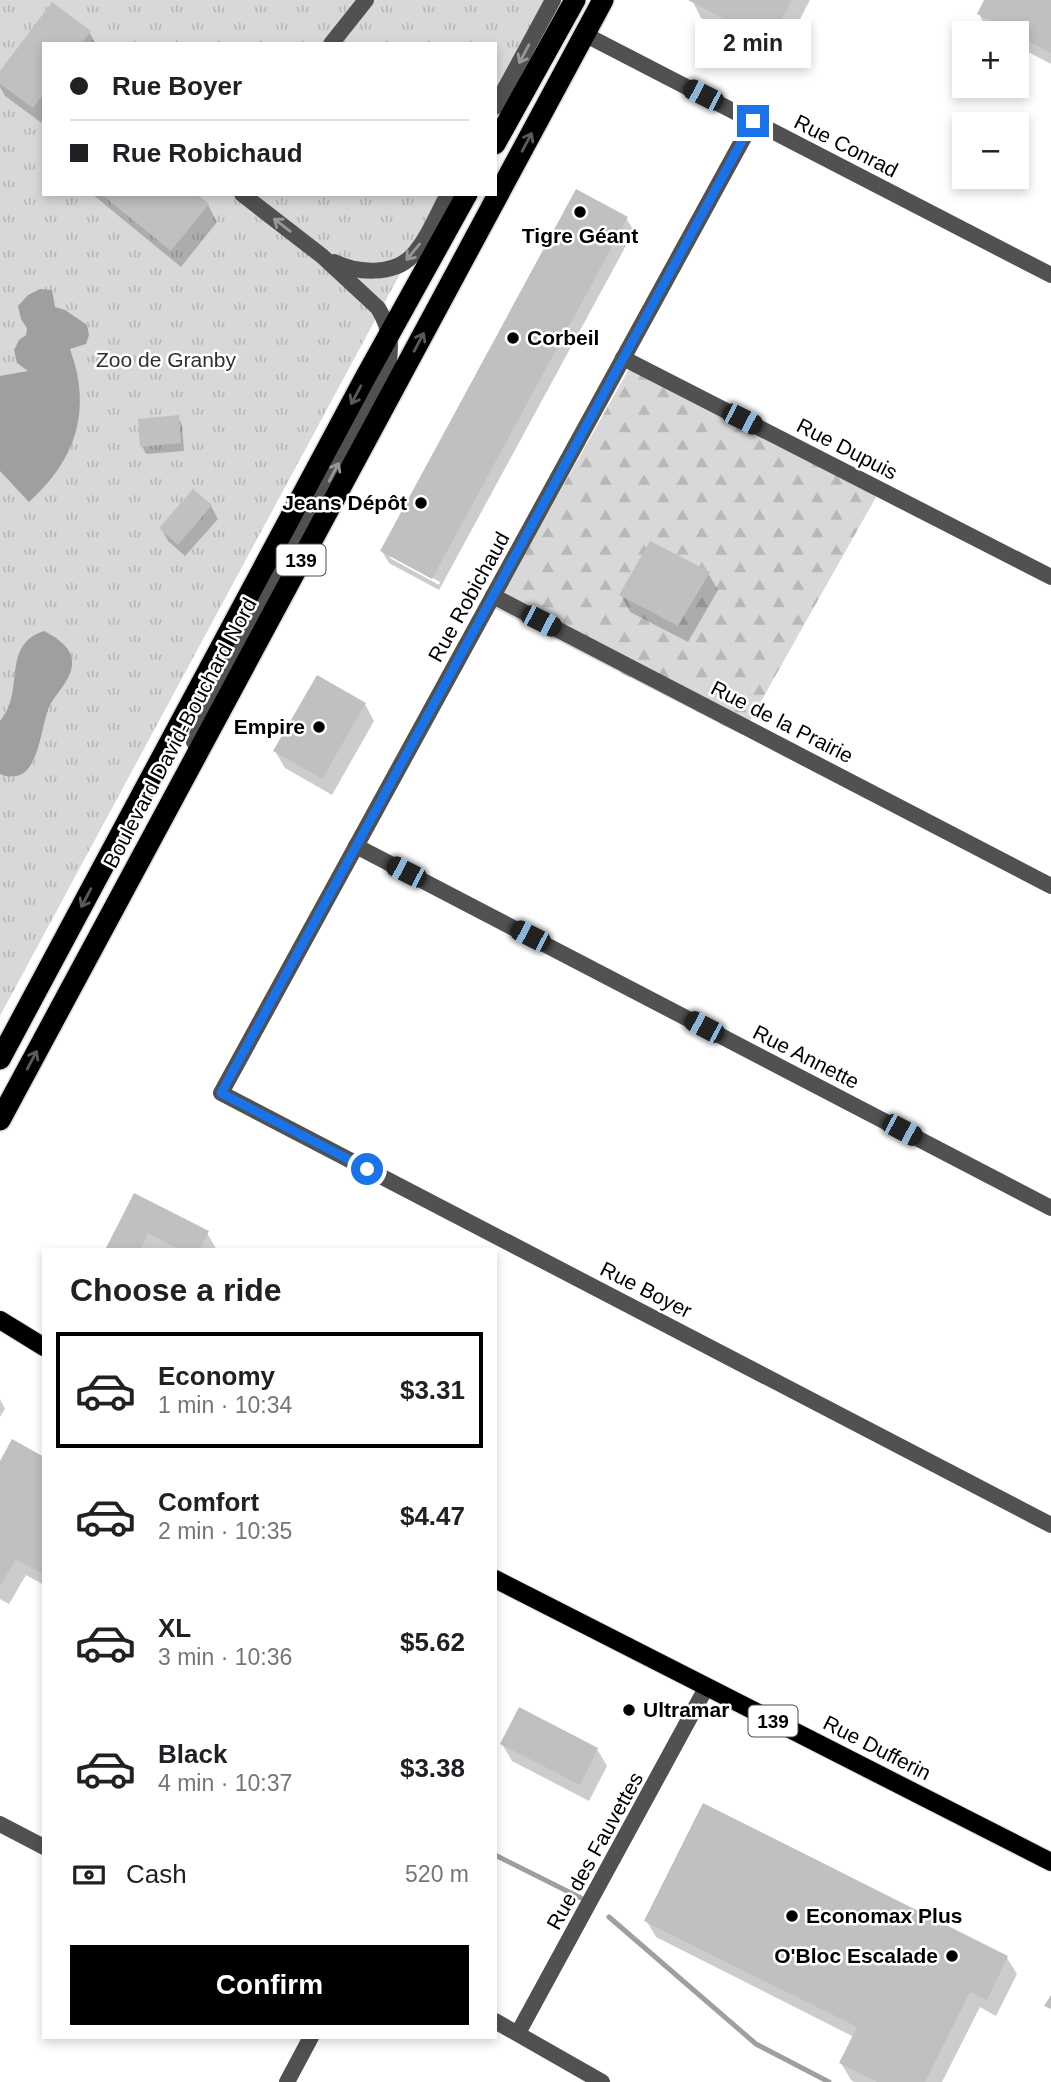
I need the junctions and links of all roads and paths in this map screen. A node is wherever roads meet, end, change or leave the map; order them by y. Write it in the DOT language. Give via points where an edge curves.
graph roads {
  1 [pos="366,0"];
  2 [pos="553,0"];
  3 [pos="575,0"];
  4 [pos="603,0"];
  5 [pos="584,34"];
  6 [pos="333,42"];
  7 [pos="497,103"];
  8 [pos="753,121"];
  9 [pos="497,140"];
  10 [pos="245,196"];
  11 [pos="447,196"];
  12 [pos="466,196"];
  13 [pos="497,196"];
  14 [pos="497,196"];
  15 [pos="323,256"];
  16 [pos="1051,275"];
  17 [pos="390,336"];
  18 [pos="623,358"];
  19 [pos="1051,577"];
  20 [pos="493,596"];
  21 [pos="151,840"];
  22 [pos="356,846"];
  23 [pos="1051,886"];
  24 [pos="0,1059"];
  25 [pos="221,1093"];
  26 [pos="0,1120"];
  27 [pos="1051,1208"];
  28 [pos="0,1320"];
  29 [pos="42,1346"];
  30 [pos="1051,1525"];
  31 [pos="497,1580"];
  32 [pos="706,1688"];
  33 [pos="0,1824"];
  34 [pos="42,1846"];
  35 [pos="1051,1862"];
  36 [pos="497,2022"];
  37 [pos="518,2033"];
  38 [pos="310,2039"];
  39 [pos="287,2082"];
  40 [pos="602,2082"];
  1 -- 6 [label="street"];
  2 -- 7 [label="street, one-way"];
  3 -- 9 [label="highway"];
  4 -- 5 [label="highway, Boulevard David-Bouchard Nord / 139"];
  5 -- 8 [label="street, Rue Conrad"];
  14 -- 5 [label="highway, Boulevard David-Bouchard Nord / 139, one-way"];
  8 -- 16 [label="street, Rue Conrad"];
  8 -- 18 [label="street, Rue Robichaud"];
  15 -- 10 [label="street, one-way"];
  11 -- 15 [label="street, one-way" via="413,256 403,263 360,271"];
  12 -- 17 [label="highway, Boulevard David-Bouchard Nord / 139"];
  21 -- 13 [label="highway, Boulevard David-Bouchard Nord / 139, one-way"];
  15 -- 17 [label="street" via="377,308"];
  21 -- 17 [label="street, one-way" via="218,686 383,381 390,363"];
  17 -- 24 [label="highway, Boulevard David-Bouchard Nord / 139, one-way"];
  18 -- 19 [label="street, Rue Dupuis"];
  18 -- 20 [label="street, Rue Robichaud"];
  20 -- 22 [label="street, Rue Robichaud"];
  20 -- 23 [label="street, Rue de la Prairie"];
  26 -- 21 [label="highway, Boulevard David-Bouchard Nord / 139, one-way"];
  22 -- 25 [label="street, Rue Robichaud"];
  22 -- 27 [label="street, Rue Annette"];
  25 -- 30 [label="street, Rue Boyer"];
  28 -- 29 [label="main road"];
  31 -- 32 [label="main road, Rue Dufferin / 139"];
  32 -- 35 [label="main road, Rue Dufferin / 139"];
  32 -- 37 [label="street, Rue des Fauvettes"];
  33 -- 34 [label="street"];
  36 -- 37 [label="street"];
  37 -- 40 [label="street"];
  38 -- 39 [label="street"];
}
